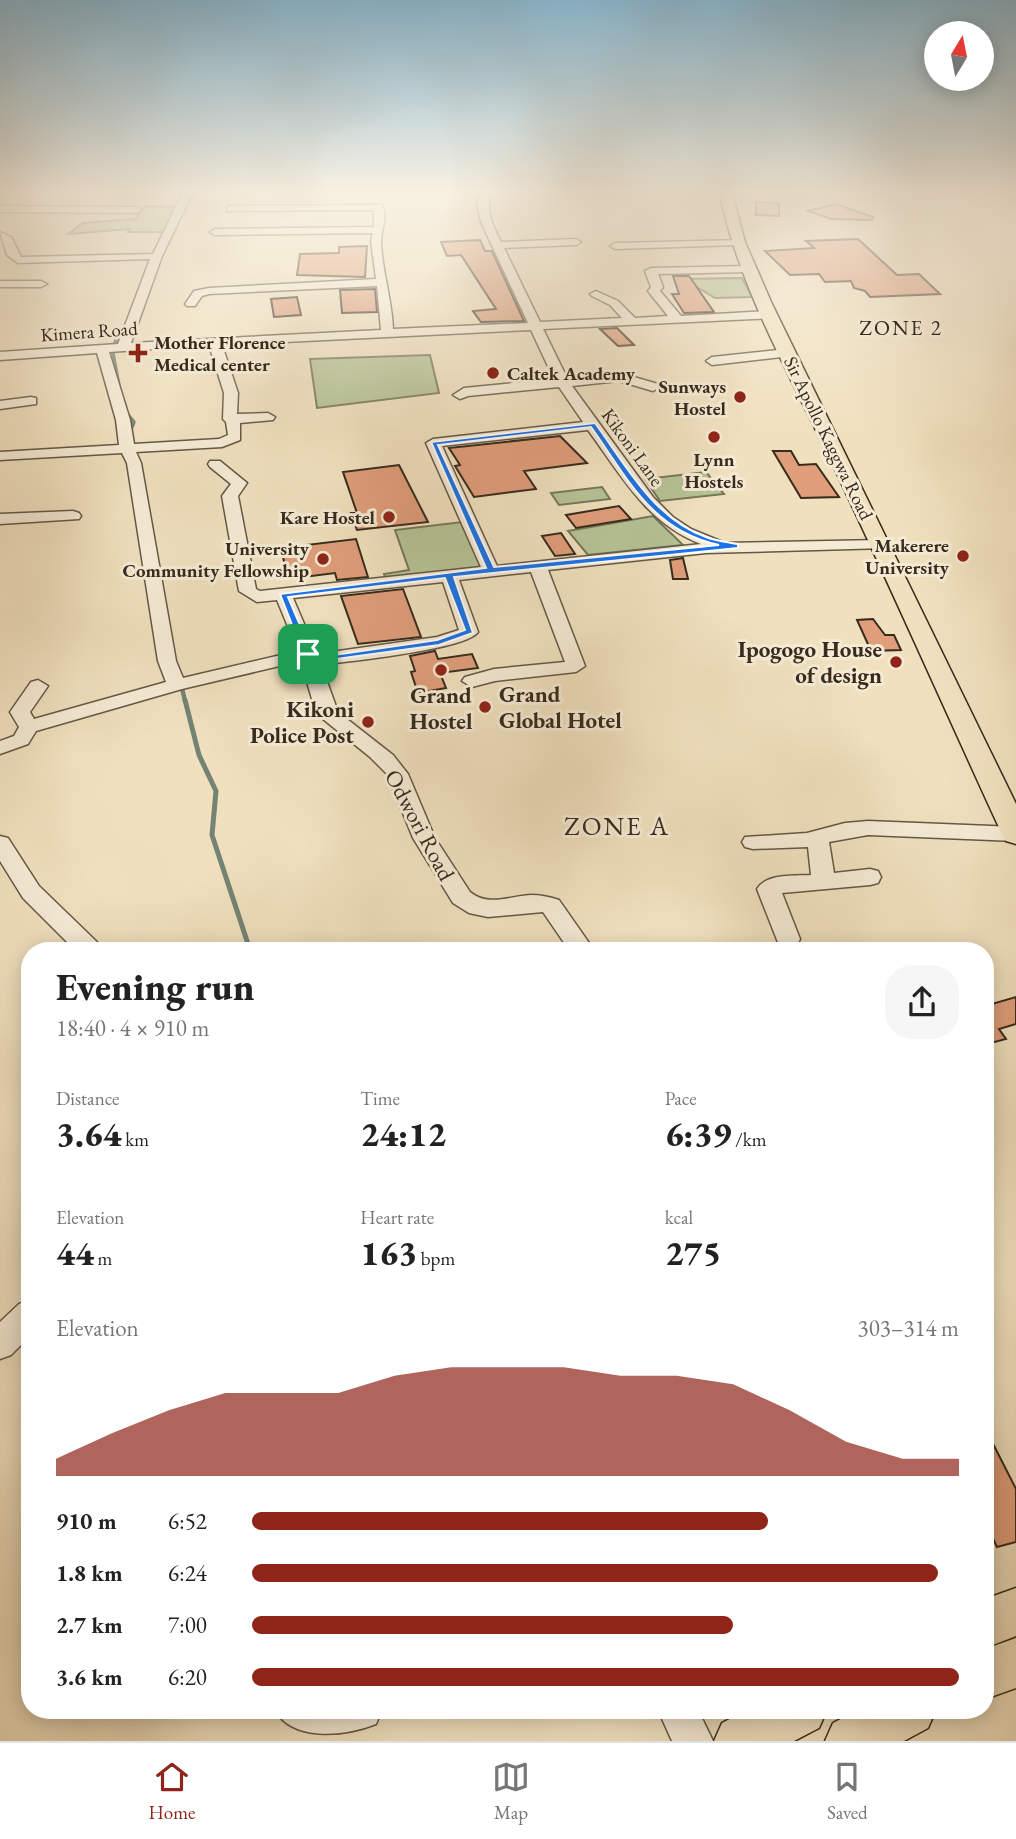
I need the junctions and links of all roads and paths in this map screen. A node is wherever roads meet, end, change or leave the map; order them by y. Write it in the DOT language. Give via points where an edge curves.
graph roads {
  1 [pos="151,271"];
  2 [pos="379,271"];
  3 [pos="509,271"];
  4 [pos="651,271"];
  5 [pos="750,271"];
  6 [pos="380,282"];
  7 [pos="0,284"];
  8 [pos="41,285"];
  9 [pos="596,294"];
  10 [pos="191,304"];
  11 [pos="769,315"];
  12 [pos="678,320"];
  13 [pos="633,323"];
  14 [pos="538,328"];
  15 [pos="387,334"];
  16 [pos="215,342"];
  17 [pos="123,348"];
  18 [pos="102,349"];
  19 [pos="787,353"];
  20 [pos="0,356"];
  21 [pos="712,361"];
  22 [pos="561,380"];
  23 [pos="653,387"];
  24 [pos="460,395"];
  25 [pos="31,401"];
  26 [pos="0,405"];
  27 [pos="268,417"];
  28 [pos="233,420"];
  29 [pos="593,425"];
  30 [pos="127,449"];
  31 [pos="0,457"];
  32 [pos="215,464"];
  33 [pos="73,516"];
  34 [pos="0,519"];
  35 [pos="881,545"];
  36 [pos="735,546"];
  37 [pos="537,565"];
  38 [pos="491,570"];
  39 [pos="449,575"];
  40 [pos="283,596"];
  41 [pos="309,658"];
  42 [pos="472,681"];
  43 [pos="177,684"];
  44 [pos="38,686"];
  45 [pos="29,727"];
  46 [pos="0,748"];
  47 [pos="1016,834"];
  48 [pos="817,839"];
  49 [pos="753,842"];
  50 [pos="0,843"];
  51 [pos="870,877"];
  52 [pos="822,882"];
  53 [pos="788,939"];
  54 [pos="82,942"];
  55 [pos="577,942"];
  56 [pos="1016,1612"];
  57 [pos="994,1621"];
  58 [pos="1016,1663"];
  59 [pos="994,1671"];
  60 [pos="682,1719"];
  61 [pos="783,1719"];
  62 [pos="893,1719"];
  63 [pos="693,1741"];
  64 [pos="740,1741"];
  65 [pos="851,1741"];
  1 -- 17 [label="street"];
  2 -- 6 [label="street"];
  3 -- 14 [label="street, Kikoni Lane"];
  4 -- 12 [label="street" via="657,287 654,291"];
  5 -- 11 [label="main road, Sir Apollo Kaggwa Road"];
  6 -- 10 [label="street" via="209,290 198,293"];
  6 -- 15 [label="street"];
  7 -- 8 [label="street"];
  9 -- 13 [label="street" via="614,303"];
  11 -- 12 [label="street, Kimera Road"];
  11 -- 19 [label="main road, Sir Apollo Kaggwa Road"];
  12 -- 13 [label="street, Kimera Road"];
  13 -- 14 [label="street, Kimera Road"];
  14 -- 15 [label="street, Kimera Road"];
  14 -- 22 [label="street, Kikoni Lane"];
  15 -- 16 [label="street, Kimera Road"];
  16 -- 17 [label="street, Kimera Road"];
  16 -- 28 [label="street" via="230,388 229,416"];
  17 -- 18 [label="street, Kimera Road"];
  18 -- 20 [label="street, Kimera Road"];
  18 -- 30 [label="street"];
  19 -- 21 [label="street"];
  19 -- 35 [label="main road, Sir Apollo Kaggwa Road"];
  22 -- 23 [label="street" via="623,377"];
  22 -- 24 [label="street"];
  22 -- 29 [label="street, Kikoni Lane"];
  25 -- 26 [label="street"];
  27 -- 28 [label="street"];
  28 -- 30 [label="street" via="235,437 222,443"];
  29 -- 36 [label="street, Kikoni Lane" via="667,520 703,539"];
  29 -- 38 [label="street" via="433,443"];
  30 -- 31 [label="street"];
  30 -- 43 [label="street" via="134,463 167,661"];
  32 -- 40 [label="street" via="239,483 230,496 249,594"];
  33 -- 34 [label="street"];
  35 -- 36 [label="street"];
  35 -- 47 [label="main road, Sir Apollo Kaggwa Road"];
  36 -- 37 [label="street"];
  37 -- 38 [label="street"];
  37 -- 42 [label="street" via="576,666 494,674"];
  38 -- 39 [label="street"];
  39 -- 40 [label="street"];
  39 -- 41 [label="street" via="467,634 439,642"];
  40 -- 41 [label="street, Odwori Road"];
  41 -- 43 [label="street"];
  41 -- 55 [label="street, Odwori Road" via="332,718 395,770 451,886 466,903 488,909 545,904 555,909"];
  43 -- 45 [label="street"];
  44 -- 45 [label="street" via="20,712"];
  45 -- 46 [label="street" via="21,740"];
  47 -- 48 [label="street" via="868,828"];
  48 -- 49 [label="street"];
  48 -- 52 [label="street"];
  50 -- 54 [label="street" via="31,892"];
  51 -- 52 [label="street"];
  52 -- 53 [label="street" via="769,889"];
  56 -- 57 [label="main road"];
  58 -- 59 [label="main road"];
  60 -- 63 [label="street"];
  61 -- 64 [label="main road"];
  62 -- 65 [label="main road"];
}
